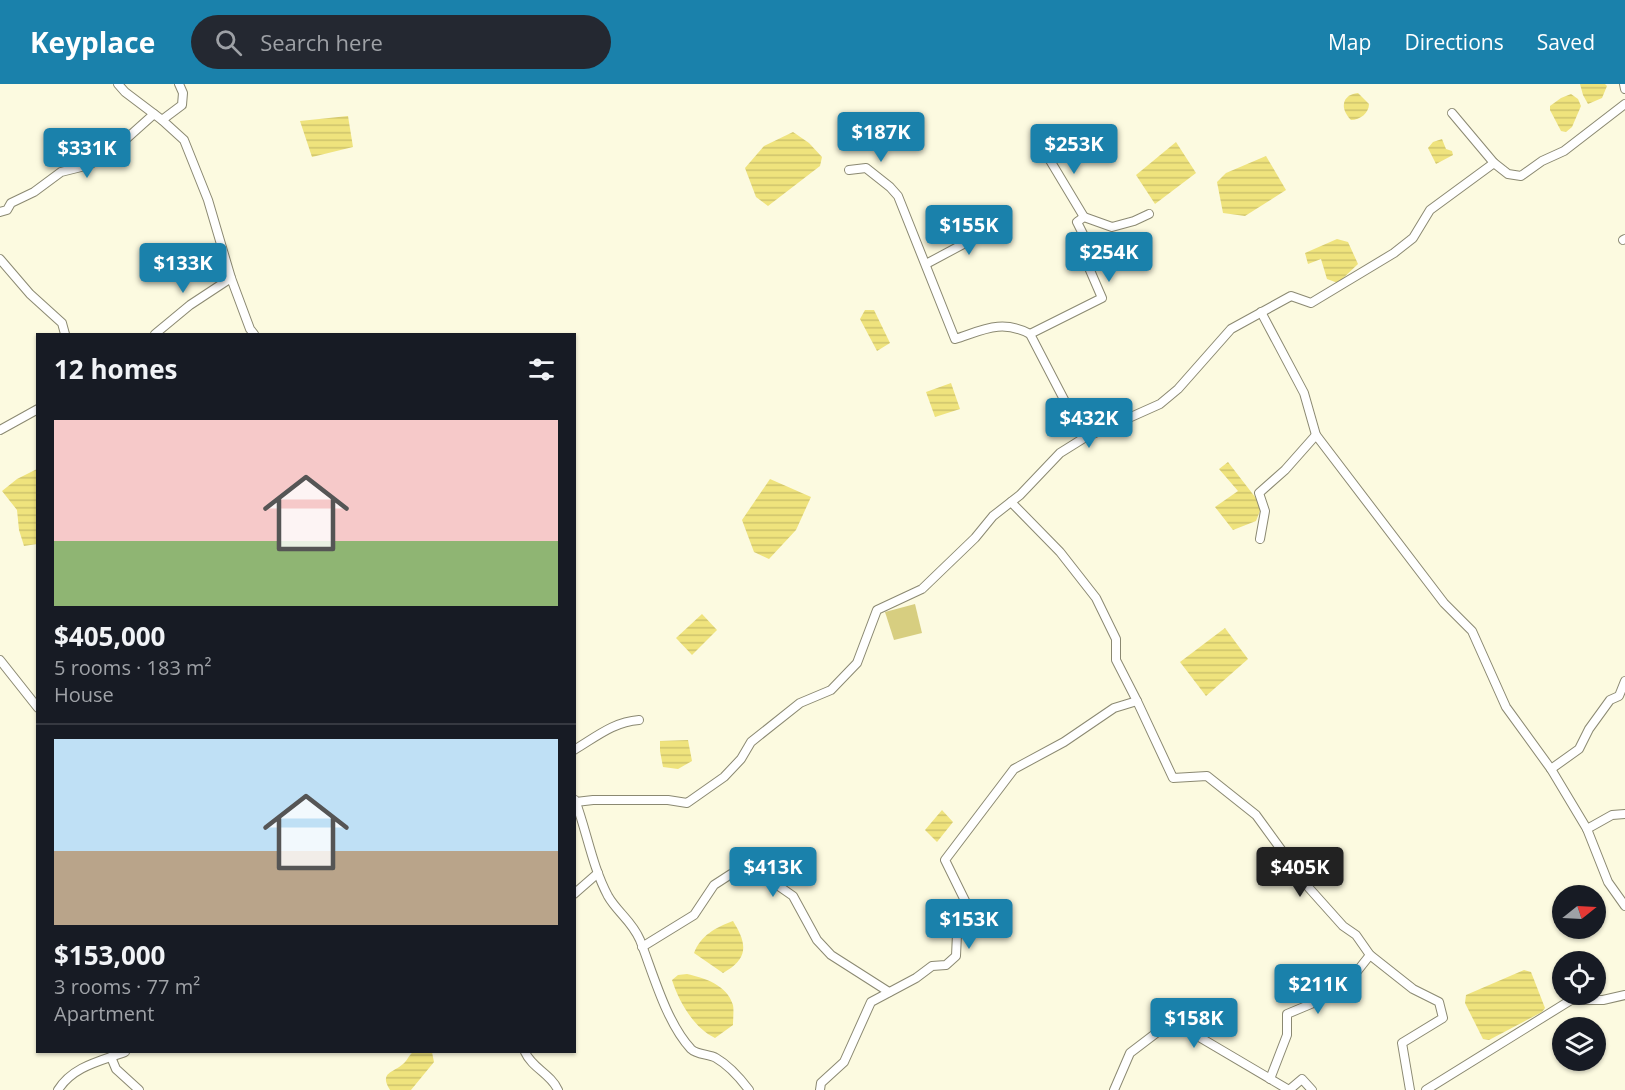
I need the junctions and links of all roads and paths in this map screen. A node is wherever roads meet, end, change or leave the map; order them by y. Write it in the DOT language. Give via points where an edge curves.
graph roads {
  1 [pos="118,84"];
  2 [pos="179,84"];
  3 [pos="1624,84"];
  4 [pos="1625,89"];
  5 [pos="1625,104"];
  6 [pos="1452,113"];
  7 [pos="154,114"];
  8 [pos="162,120"];
  9 [pos="1042,147"];
  10 [pos="1494,163"];
  11 [pos="849,170"];
  12 [pos="0,212"];
  13 [pos="1149,214"];
  14 [pos="1084,217"];
  15 [pos="999,225"];
  16 [pos="0,259"];
  17 [pos="926,264"];
  18 [pos="231,278"];
  19 [pos="1261,312"];
  20 [pos="65,333"];
  21 [pos="156,333"];
  22 [pos="253,333"];
  23 [pos="1030,334"];
  24 [pos="36,410"];
  25 [pos="0,430"];
  26 [pos="1316,435"];
  27 [pos="1084,438"];
  28 [pos="1011,502"];
  29 [pos="1260,539"];
  30 [pos="0,660"];
  31 [pos="1625,681"];
  32 [pos="1137,701"];
  33 [pos="36,705"];
  34 [pos="639,720"];
  35 [pos="576,749"];
  36 [pos="1551,769"];
  37 [pos="576,801"];
  38 [pos="576,804"];
  39 [pos="1625,814"];
  40 [pos="1587,829"];
  41 [pos="598,873"];
  42 [pos="576,892"];
  43 [pos="1625,906"];
  44 [pos="642,947"];
  45 [pos="1370,955"];
  46 [pos="890,992"];
  47 [pos="1625,995"];
  48 [pos="122,1053"];
  49 [pos="525,1053"];
  50 [pos="111,1057"];
  51 [pos="1270,1079"];
  52 [pos="58,1090"];
  53 [pos="139,1090"];
  54 [pos="558,1090"];
  55 [pos="749,1090"];
  56 [pos="820,1090"];
  57 [pos="1114,1090"];
  58 [pos="1289,1090"];
  59 [pos="1312,1090"];
  60 [pos="1410,1090"];
  61 [pos="1426,1090"];
  1 -- 7 [label="street"];
  2 -- 8 [label="street" via="182,105"];
  3 -- 4 [label="street"];
  5 -- 10 [label="street" via="1564,151 1521,176 1508,174"];
  6 -- 10 [label="street"];
  7 -- 8 [label="street"];
  7 -- 12 [label="street" via="103,157 61,172"];
  8 -- 18 [label="street" via="184,140 208,200"];
  9 -- 14 [label="street"];
  10 -- 19 [label="street" via="1430,210 1413,238 1394,253 1311,303 1291,296"];
  11 -- 17 [label="street" via="866,168 898,196"];
  13 -- 14 [label="street" via="1112,227"];
  14 -- 23 [label="street" via="1077,222 1089,246 1086,261 1102,298"];
  15 -- 17 [label="street"];
  16 -- 20 [label="street" via="62,323"];
  17 -- 23 [label="street" via="955,339 1000,325"];
  18 -- 21 [label="street"];
  18 -- 22 [label="street"];
  19 -- 26 [label="street" via="1304,393"];
  19 -- 27 [label="street" via="1231,329 1160,404"];
  23 -- 27 [label="street"];
  24 -- 25 [label="street"];
  26 -- 29 [label="street" via="1259,493 1265,511"];
  26 -- 36 [label="street" via="1444,603 1473,631 1506,707"];
  27 -- 28 [label="street" via="1060,453"];
  28 -- 32 [label="street" via="1060,552 1096,598 1116,639 1116,660"];
  28 -- 37 [label="street" via="922,589 877,610 857,663 831,690 800,703 751,741 724,777 687,803"];
  30 -- 33 [label="street"];
  31 -- 36 [label="street" via="1619,696 1610,700 1579,749"];
  32 -- 45 [label="street" via="1173,778 1207,776 1256,815 1309,888 1356,935"];
  32 -- 46 [label="street" via="1114,708 1014,769 945,860 974,919 957,934 956,957 946,965 932,966"];
  34 -- 35 [label="street" via="623,721"];
  36 -- 40 [label="street"];
  38 -- 41 [label="street"];
  39 -- 40 [label="street" via="1612,815"];
  40 -- 43 [label="street" via="1608,882"];
  41 -- 42 [label="street"];
  41 -- 44 [label="street" via="609,898 629,920"];
  44 -- 46 [label="street" via="694,915 714,885 730,873 760,873 793,896 817,940 831,955"];
  44 -- 55 [label="street" via="664,1004 692,1050 715,1058"];
  45 -- 51 [label="street" via="1347,984 1325,989 1311,1004 1287,1014 1287,1035"];
  45 -- 60 [label="street" via="1413,989 1438,1002 1443,1018 1401,1043"];
  46 -- 56 [label="street" via="871,1002 844,1062 821,1083"];
  47 -- 61 [label="street" via="1571,1000"];
  48 -- 50 [label="street"];
  49 -- 54 [label="street"];
  50 -- 52 [label="street" via="70,1075"];
  50 -- 53 [label="street" via="116,1069"];
  51 -- 57 [label="street" via="1172,1021 1130,1053"];
  51 -- 58 [label="street"];
  58 -- 59 [label="street" via="1302,1079"];
}
